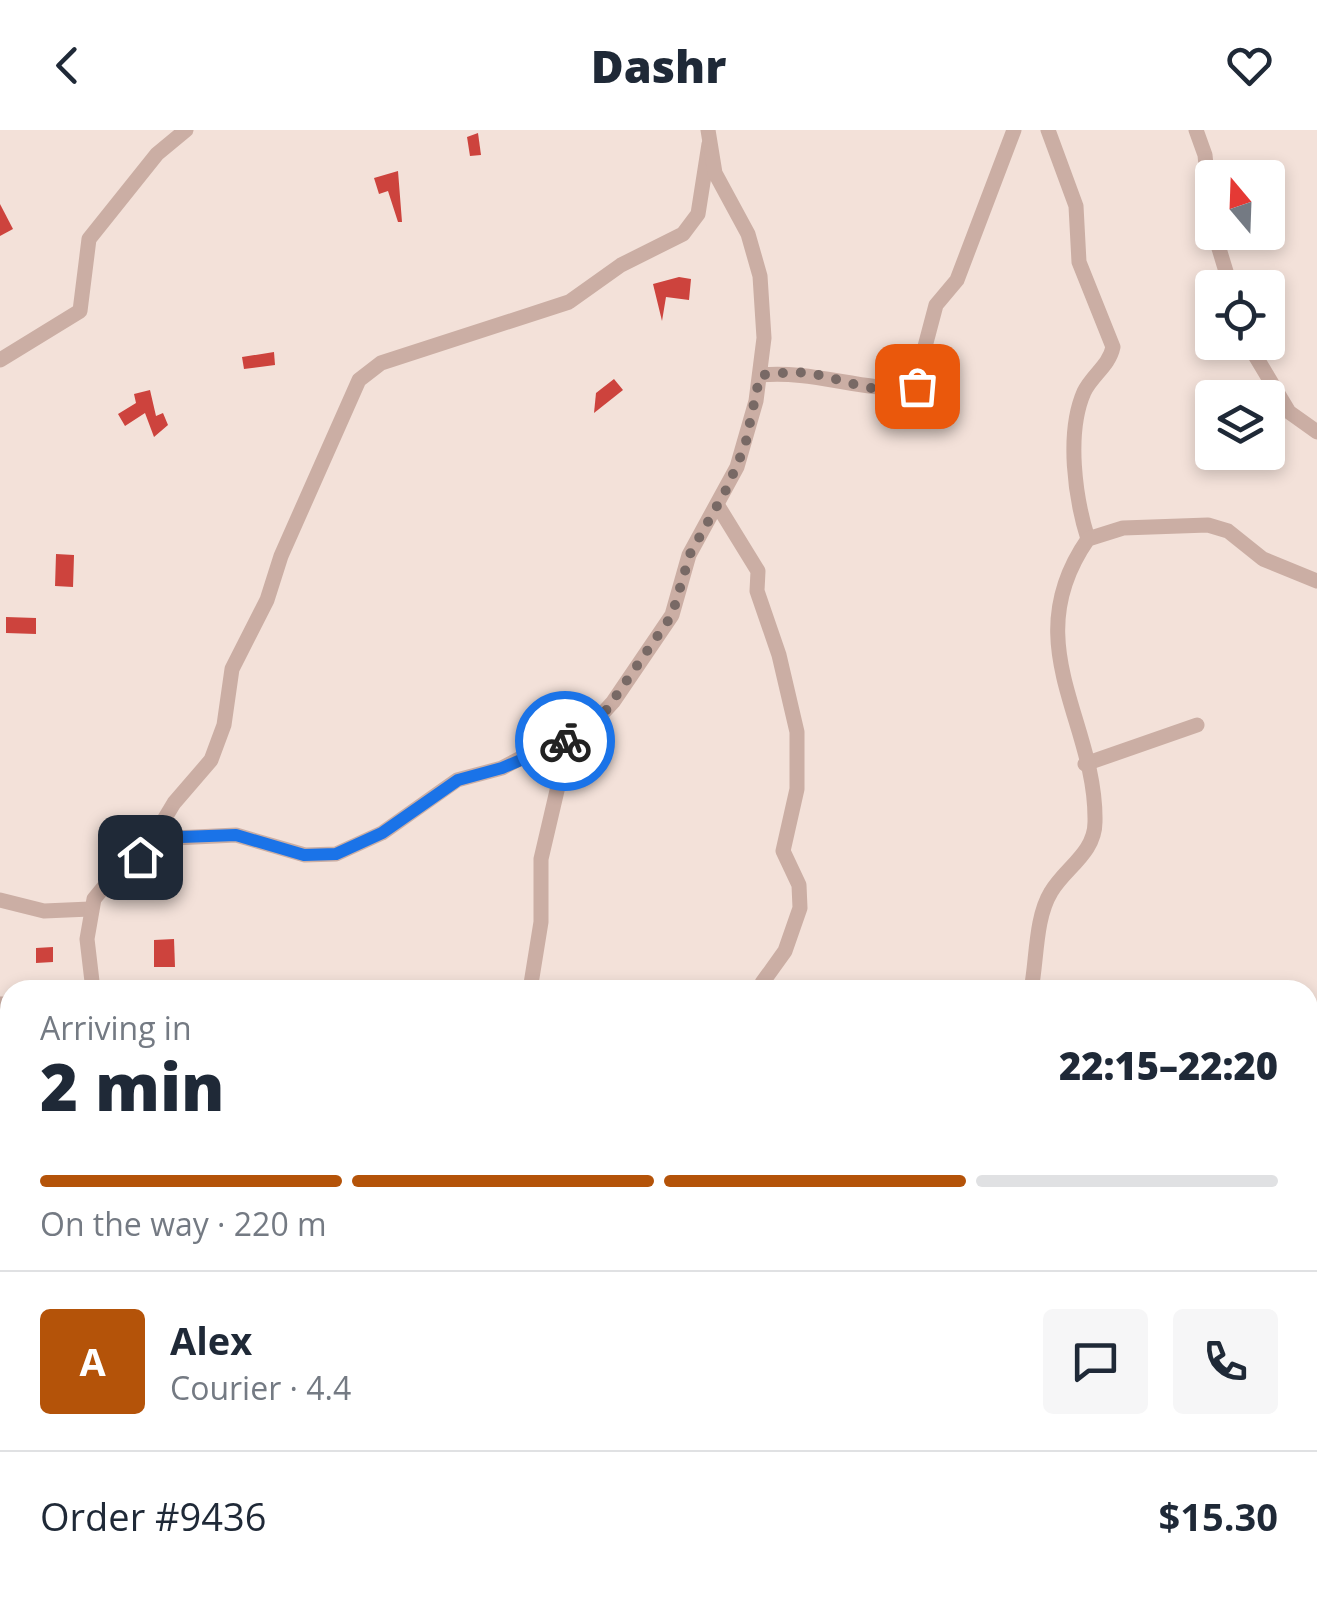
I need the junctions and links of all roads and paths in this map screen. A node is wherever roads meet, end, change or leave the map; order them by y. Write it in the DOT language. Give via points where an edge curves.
graph roads {
  1 [pos="186,130"];
  2 [pos="1014,130"];
  3 [pos="1048,130"];
  4 [pos="1196,130"];
  5 [pos="708,137"];
  6 [pos="1206,160"];
  7 [pos="0,360"];
  8 [pos="1258,360"];
  9 [pos="760,375"];
  10 [pos="1317,432"];
  11 [pos="718,506"];
  12 [pos="1088,539"];
  13 [pos="1317,581"];
  14 [pos="1197,725"];
  15 [pos="579,739"];
  16 [pos="1086,764"];
  17 [pos="154,838"];
  18 [pos="0,900"];
  19 [pos="90,909"];
  20 [pos="91,980"];
  21 [pos="532,980"];
  22 [pos="764,980"];
  23 [pos="1033,980"];
  1 -- 7 [label="street" via="156,154 89,238 80,311"];
  2 -- 9 [label="street" via="957,280 936,305 914,388 808,373"];
  3 -- 12 [label="street" via="1076,206 1079,262 1113,347 1084,393 1079,414 1076,472"];
  4 -- 6 [label="street"];
  5 -- 9 [label="street" via="760,276"];
  5 -- 17 [label="street" via="698,214 682,234 621,264 569,302 464,333 364,375 232,669 217,748"];
  8 -- 10 [label="street" via="1289,412"];
  9 -- 11 [label="street" via="745,446"];
  11 -- 15 [label="street" via="690,554 672,615"];
  11 -- 22 [label="street" via="758,571 758,597 797,732 797,788 783,851 799,885 800,908 794,932"];
  12 -- 13 [label="street" via="1123,528 1208,525 1228,531 1263,559"];
  12 -- 16 [label="street" via="1066,581 1058,623 1065,694"];
  14 -- 16 [label="street"];
  15 -- 17 [label="street" via="458,780 382,833 336,854 304,855 236,835"];
  15 -- 21 [label="street" via="546,830"];
  16 -- 23 [label="street" via="1092,838 1049,894"];
  17 -- 19 [label="street" via="105,883"];
  18 -- 19 [label="street" via="44,911"];
  19 -- 20 [label="street"];
}
